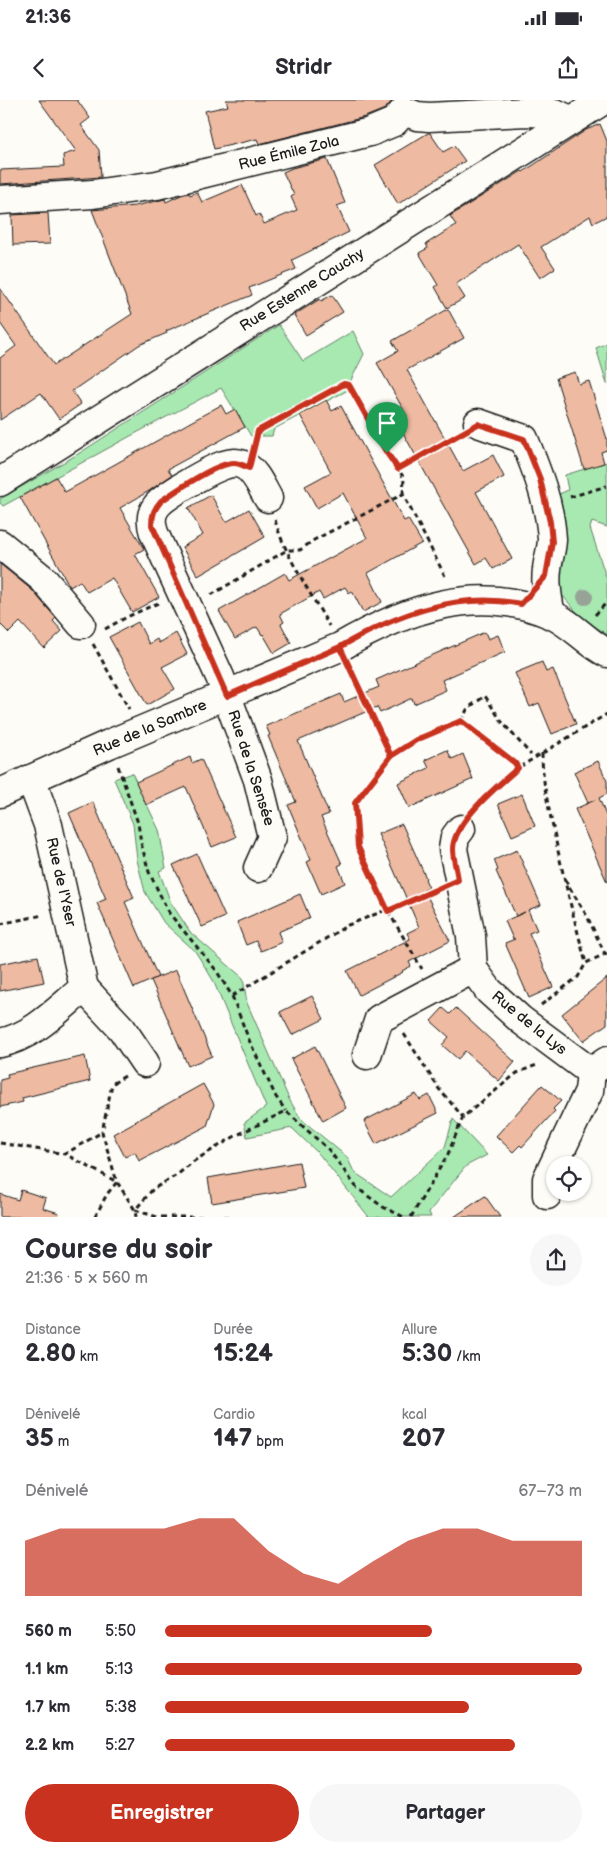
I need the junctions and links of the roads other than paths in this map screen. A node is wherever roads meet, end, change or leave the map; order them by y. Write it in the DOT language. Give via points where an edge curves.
graph roads {
  1 [pos="604,100"];
  2 [pos="402,105"];
  3 [pos="570,120"];
  4 [pos="0,200"];
  5 [pos="478,424"];
  6 [pos="0,482"];
  7 [pos="268,498"];
  8 [pos="0,544"];
  9 [pos="546,576"];
  10 [pos="521,604"];
  11 [pos="551,615"];
  12 [pos="85,631"];
  13 [pos="606,654"];
  14 [pos="227,696"];
  15 [pos="31,779"];
  16 [pos="0,793"];
  17 [pos="461,828"];
  18 [pos="258,868"];
  19 [pos="473,968"];
  20 [pos="84,988"];
  21 [pos="0,1043"];
  22 [pos="367,1055"];
  23 [pos="145,1063"];
  24 [pos="599,1066"];
  25 [pos="558,1156"];
  1 -- 3 [label="street, Rue Estenne Cauchy"];
  2 -- 3 [label="street, Rue Émile Zola" via="417,116 526,112 555,114"];
  2 -- 4 [label="street, Rue Émile Zola" via="394,122 370,132 174,182 92,194"];
  3 -- 6 [label="street, Rue Estenne Cauchy"];
  5 -- 9 [label="street" via="524,439 540,479 550,522 552,542"];
  7 -- 14 [label="street, Rue de la Sensée" via="249,468 233,463 216,468 171,494 161,501 152,516 154,533"];
  8 -- 12 [label="street" via="43,578"];
  9 -- 10 [label="street"];
  9 -- 11 [label="street"];
  10 -- 11 [label="street, Rue de la Sambre"];
  10 -- 14 [label="street, Rue de la Sambre" via="503,601 451,603 415,611"];
  11 -- 13 [label="street, Rue de la Sambre" via="581,633"];
  14 -- 15 [label="street, Rue de la Sambre"];
  14 -- 18 [label="street, Rue de la Sensée" via="258,780 272,837"];
  15 -- 16 [label="street, Rue de la Sambre"];
  15 -- 20 [label="street, Rue de l'Yser" via="48,825"];
  17 -- 19 [label="street, Rue de la Lys" via="453,849"];
  19 -- 22 [label="street" via="379,1019"];
  19 -- 24 [label="street, Rue de la Lys" via="489,991 521,1020 566,1054"];
  20 -- 21 [label="street" via="36,1028"];
  20 -- 23 [label="street" via="122,1029"];
  24 -- 25 [label="street, Rue de la Lys"];
}
